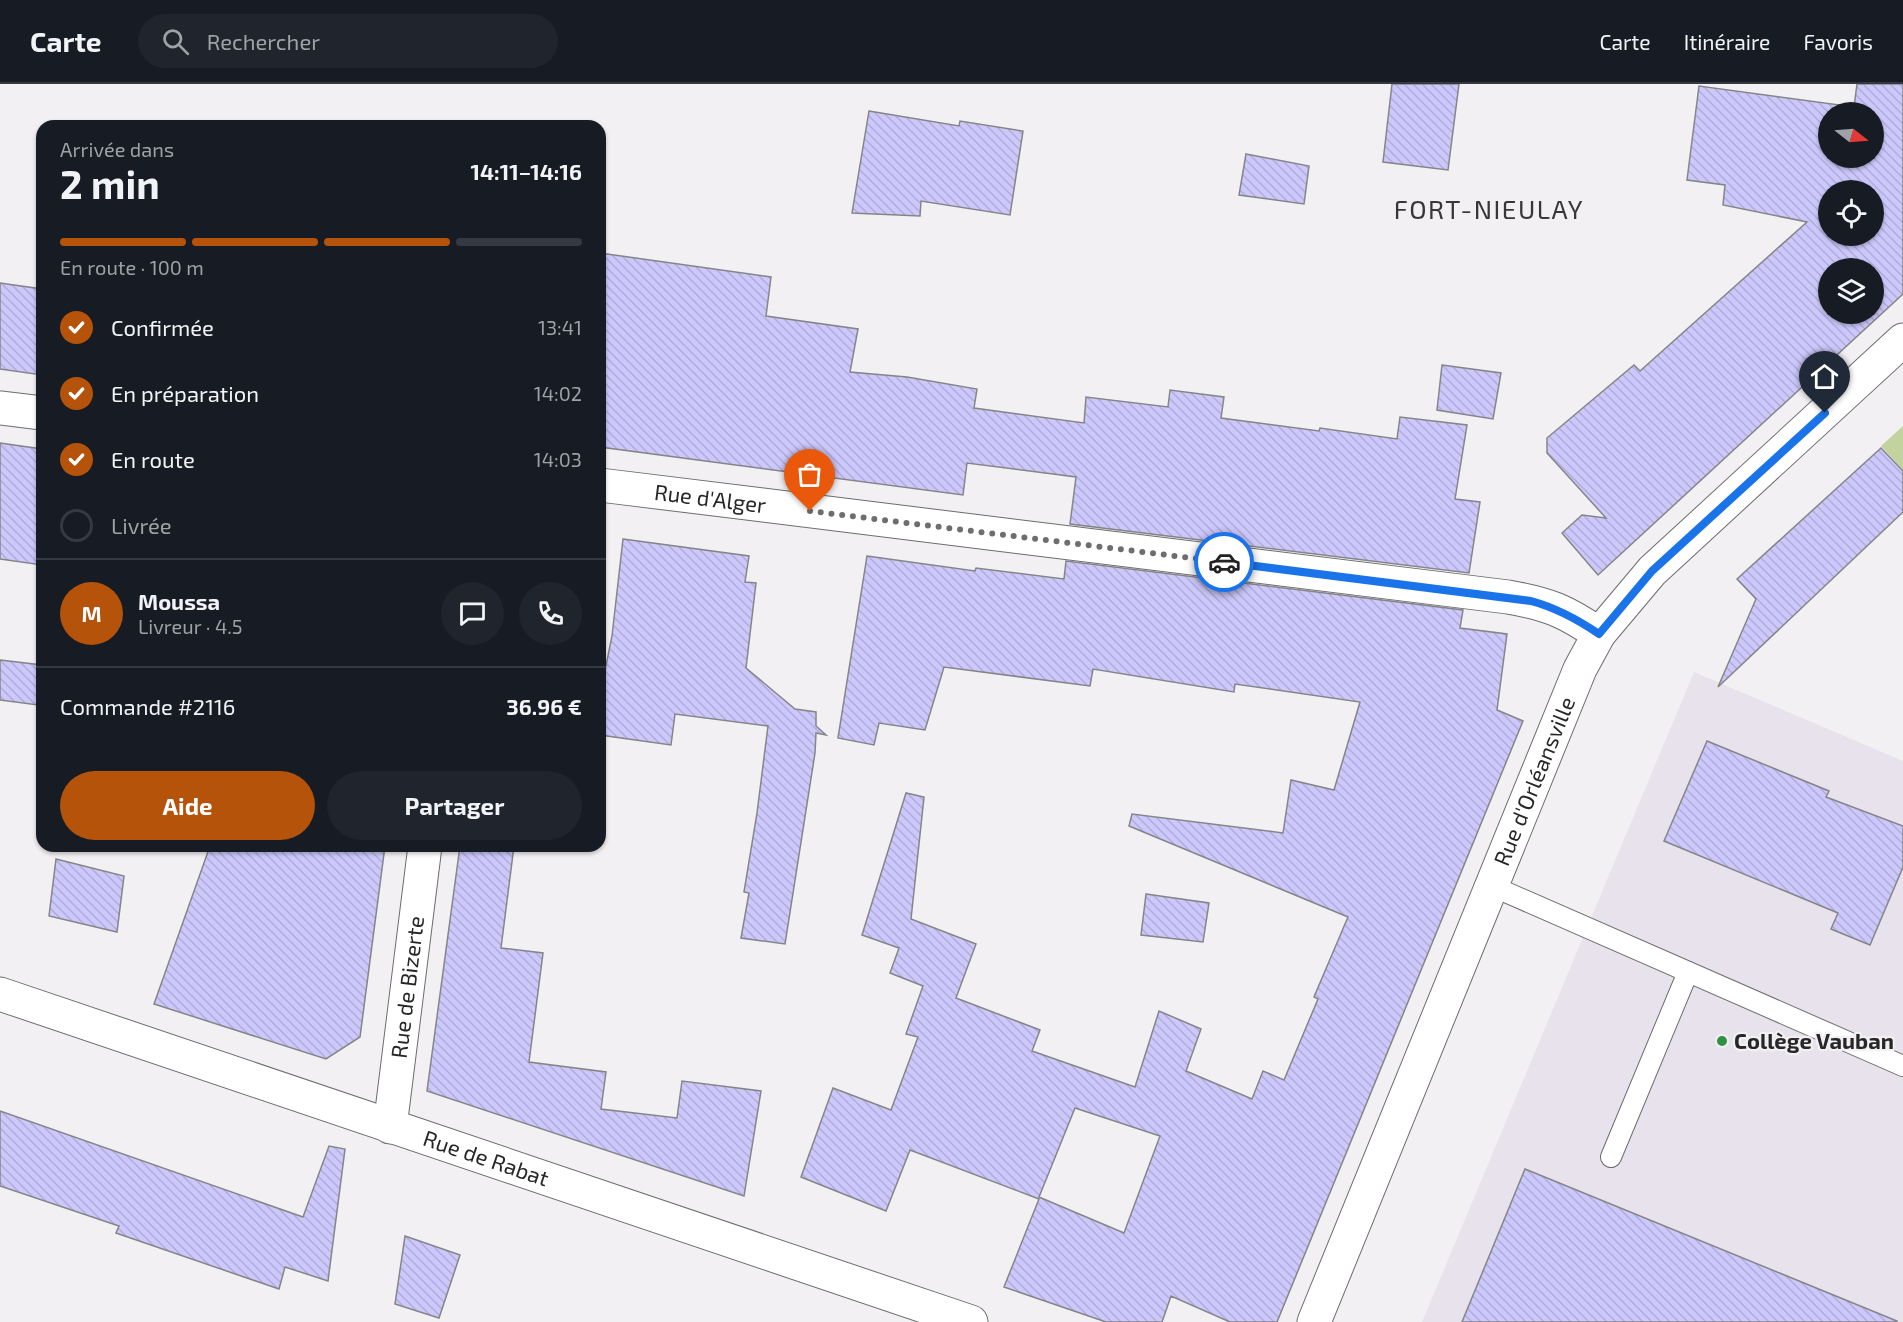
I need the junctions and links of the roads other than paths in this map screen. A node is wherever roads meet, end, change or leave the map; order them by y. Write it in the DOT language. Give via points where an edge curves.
graph roads {
  1 [pos="1903,340"];
  2 [pos="0,408"];
  3 [pos="36,412"];
  4 [pos="606,486"];
  5 [pos="1599,634"];
  6 [pos="424,852"];
  7 [pos="1492,886"];
  8 [pos="1688,972"];
  9 [pos="0,994"];
  10 [pos="1903,1066"];
  11 [pos="390,1127"];
  12 [pos="1611,1157"];
  13 [pos="971,1322"];
  14 [pos="1314,1322"];
  1 -- 5 [label="street, Rue d'Orléansville" via="1652,571"];
  2 -- 3 [label="street"];
  4 -- 5 [label="street, Rue d'Alger" via="1508,597 1552,606"];
  5 -- 7 [label="street, Rue d'Orléansville" via="1580,669"];
  6 -- 11 [label="street, Rue de Bizerte"];
  7 -- 8 [label="lane"];
  7 -- 14 [label="street, Rue d'Orléansville"];
  8 -- 10 [label="lane"];
  8 -- 12 [label="lane"];
  9 -- 11 [label="street, Rue de Rabat"];
  11 -- 13 [label="street, Rue de Rabat"];
}
